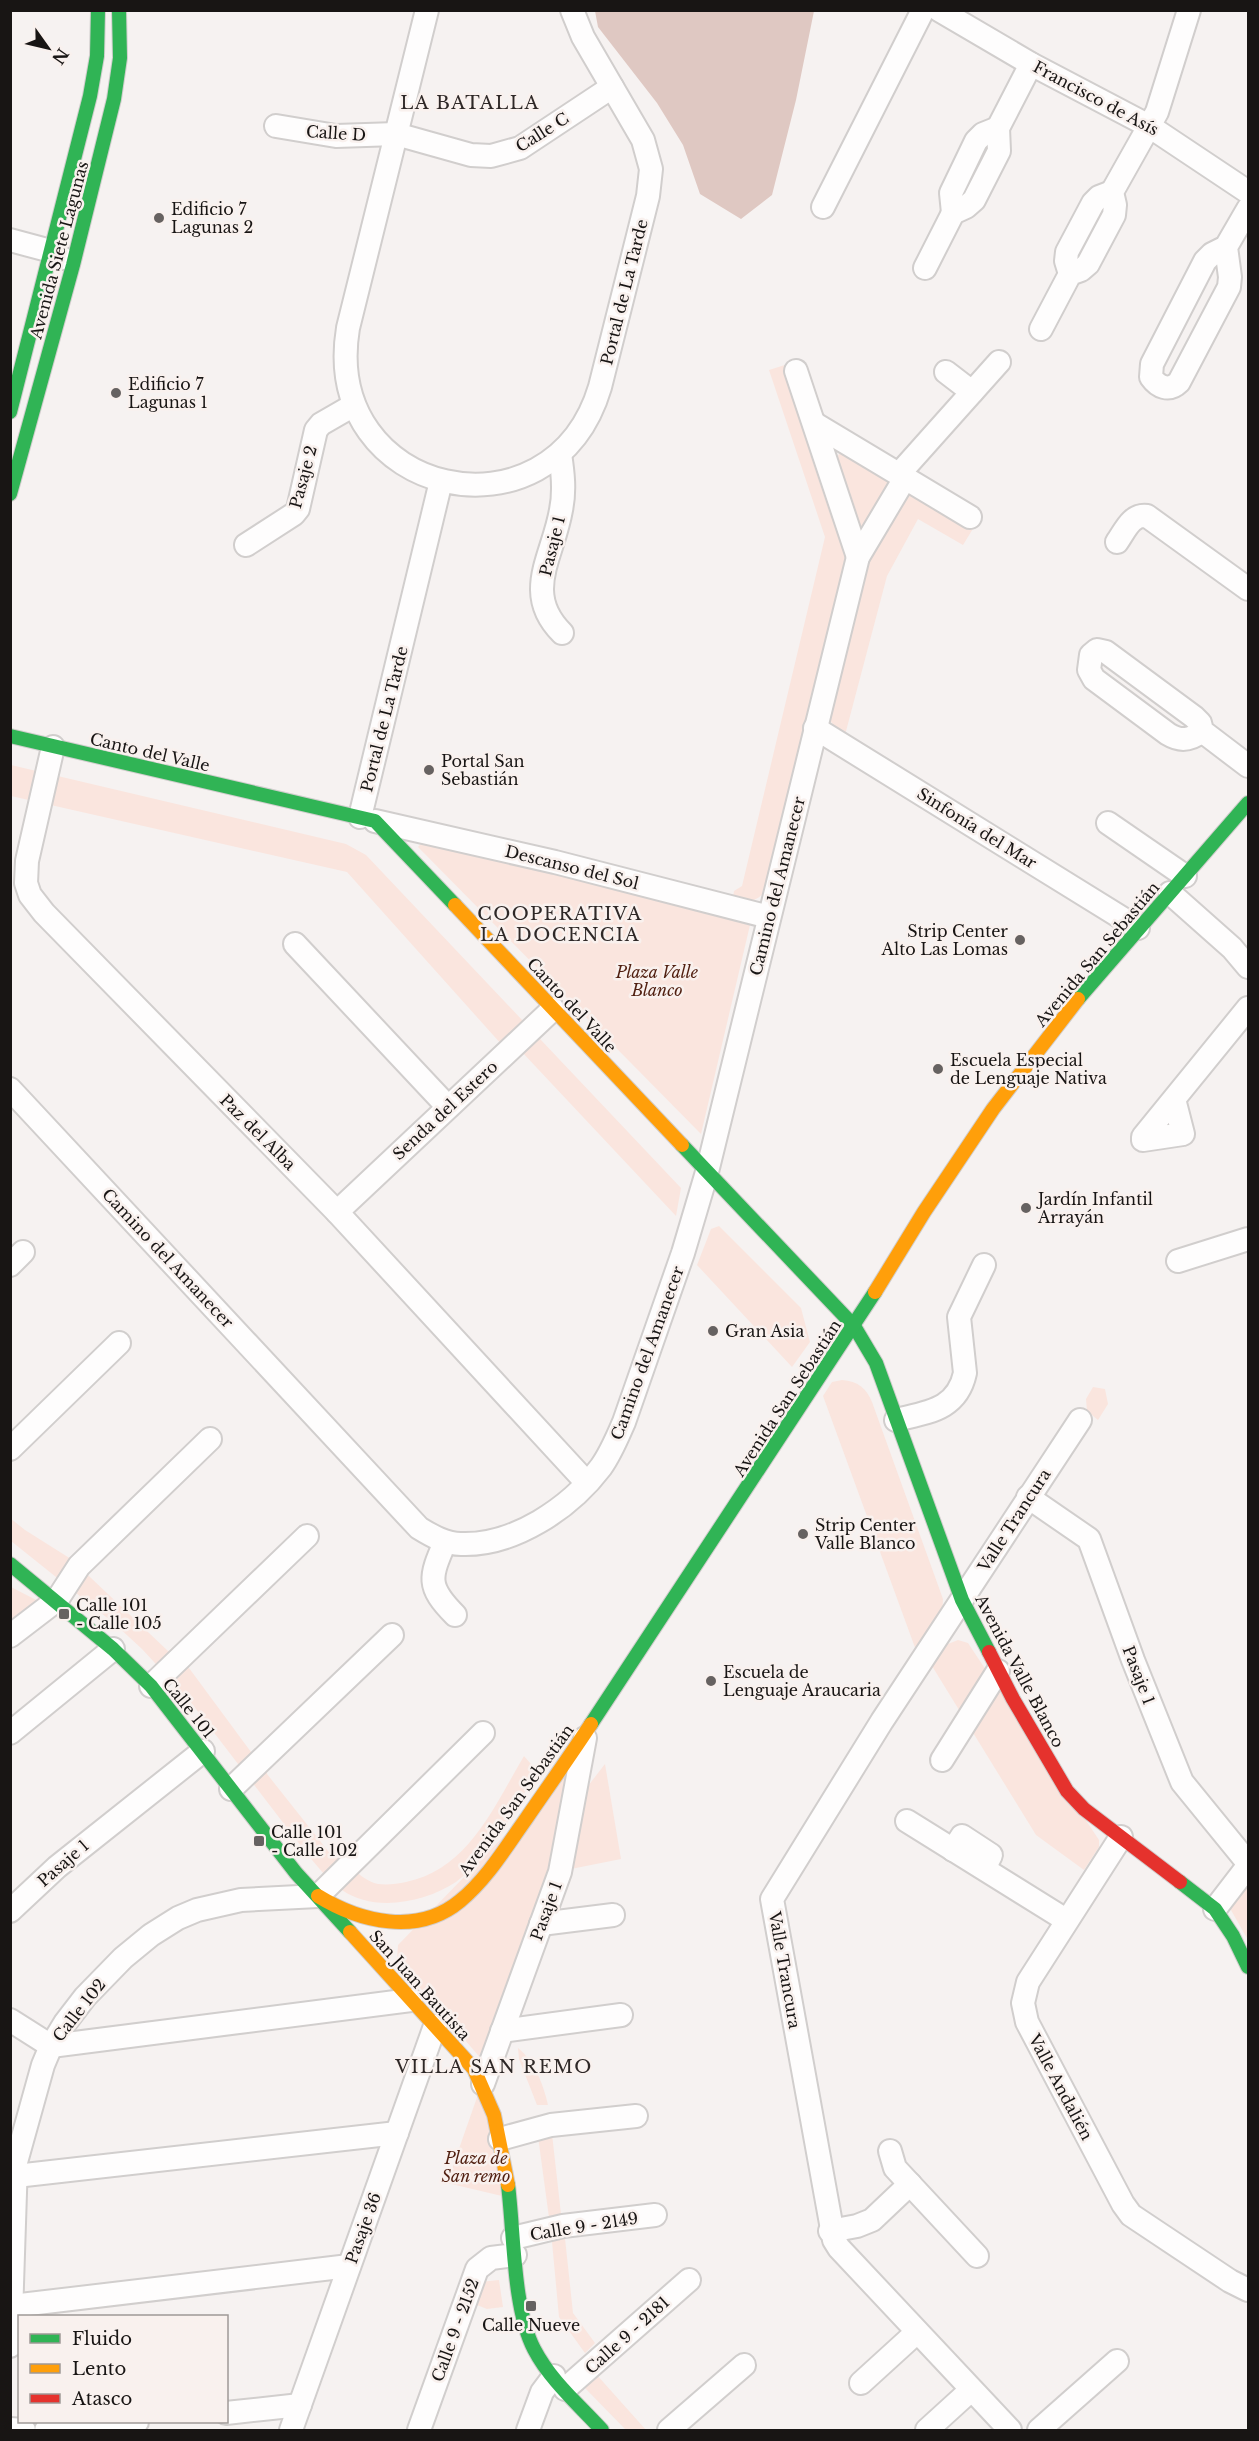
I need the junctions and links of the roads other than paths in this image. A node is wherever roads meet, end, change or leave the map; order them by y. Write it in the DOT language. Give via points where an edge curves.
graph roads {
  1 [pos="98,10"];
  2 [pos="119,10"];
  3 [pos="427,10"];
  4 [pos="572,10"];
  5 [pos="923,10"];
  6 [pos="939,10"];
  7 [pos="1189,10"];
  8 [pos="1031,64"];
  9 [pos="612,87"];
  10 [pos="85,114"];
  11 [pos="109,119"];
  12 [pos="276,126"];
  13 [pos="1149,126"];
  14 [pos="396,134"];
  15 [pos="1248,192"];
  16 [pos="823,207"];
  17 [pos="1248,209"];
  18 [pos="10,240"];
  19 [pos="1226,247"];
  20 [pos="51,251"];
  21 [pos="73,265"];
  22 [pos="925,268"];
  23 [pos="1041,329"];
  24 [pos="999,362"];
  25 [pos="796,371"];
  26 [pos="946,372"];
  27 [pos="972,392"];
  28 [pos="354,405"];
  29 [pos="10,412"];
  30 [pos="815,424"];
  31 [pos="560,454"];
  32 [pos="902,476"];
  33 [pos="441,482"];
  34 [pos="10,494"];
  35 [pos="970,517"];
  36 [pos="1117,542"];
  37 [pos="246,545"];
  38 [pos="858,556"];
  39 [pos="1248,589"];
  40 [pos="562,633"];
  41 [pos="815,728"];
  42 [pos="1202,731"];
  43 [pos="10,736"];
  44 [pos="53,747"];
  45 [pos="1248,766"];
  46 [pos="1248,803"];
  47 [pos="368,819"];
  48 [pos="1108,824"];
  49 [pos="1178,884"];
  50 [pos="769,917"];
  51 [pos="1138,928"];
  52 [pos="295,944"];
  53 [pos="1248,967"];
  54 [pos="1248,1008"];
  55 [pos="553,1009"];
  56 [pos="10,1089"];
  57 [pos="1174,1099"];
  58 [pos="448,1107"];
  59 [pos="707,1172"];
  60 [pos="337,1212"];
  61 [pos="1248,1239"];
  62 [pos="1178,1261"];
  63 [pos="984,1265"];
  64 [pos="854,1326"];
  65 [pos="119,1343"];
  66 [pos="896,1420"];
  67 [pos="1080,1420"];
  68 [pos="210,1439"];
  69 [pos="10,1449"];
  70 [pos="587,1483"];
  71 [pos="1028,1497"];
  72 [pos="307,1536"];
  73 [pos="445,1542"];
  74 [pos="15,1570"];
  75 [pos="57,1600"];
  76 [pos="962,1600"];
  77 [pos="455,1615"];
  78 [pos="392,1635"];
  79 [pos="10,1636"];
  80 [pos="113,1649"];
  81 [pos="998,1671"];
  82 [pos="151,1686"];
  83 [pos="586,1732"];
  84 [pos="10,1733"];
  85 [pos="483,1733"];
  86 [pos="203,1751"];
  87 [pos="942,1760"];
  88 [pos="231,1789"];
  89 [pos="907,1821"];
  90 [pos="1121,1837"];
  91 [pos="1248,1864"];
  92 [pos="318,1896"];
  93 [pos="1215,1909"];
  94 [pos="10,1911"];
  95 [pos="613,1915"];
  96 [pos="1066,1920"];
  97 [pos="401,1923"];
  98 [pos="541,1924"];
  99 [pos="392,1936"];
  100 [pos="1248,1967"];
  101 [pos="411,2000"];
  102 [pos="621,2015"];
  103 [pos="10,2020"];
  104 [pos="435,2026"];
  105 [pos="502,2031"];
  106 [pos="51,2046"];
  107 [pos="483,2084"];
  108 [pos="636,2116"];
  109 [pos="397,2133"];
  110 [pos="500,2139"];
  111 [pos="890,2151"];
  112 [pos="14,2165"];
  113 [pos="910,2184"];
  114 [pos="655,2215"];
  115 [pos="830,2231"];
  116 [pos="514,2247"];
  117 [pos="977,2256"];
  118 [pos="350,2266"];
  119 [pos="689,2280"];
  120 [pos="1248,2290"];
  121 [pos="12,2306"];
  122 [pos="917,2332"];
  123 [pos="10,2346"];
  124 [pos="1117,2361"];
  125 [pos="744,2365"];
  126 [pos="560,2383"];
  127 [pos="861,2383"];
  128 [pos="971,2390"];
  129 [pos="300,2405"];
  130 [pos="228,2413"];
  131 [pos="117,2423"];
  132 [pos="10,2428"];
  133 [pos="24,2430"];
  134 [pos="46,2430"];
  135 [pos="291,2430"];
  136 [pos="419,2430"];
  137 [pos="528,2430"];
  138 [pos="602,2430"];
  139 [pos="669,2430"];
  140 [pos="927,2430"];
  141 [pos="1010,2430"];
  142 [pos="1039,2430"];
  1 -- 10 [label="street, Avenida Siete Lagunas" via="97,56"];
  2 -- 11 [label="street, Avenida Siete Lagunas" via="120,58"];
  3 -- 14 [label="street, Portal de La Tarde"];
  4 -- 9 [label="street, Portal de La Tarde" via="583,38"];
  5 -- 16 [label="street"];
  6 -- 8 [label="street, Francisco de Asís"];
  7 -- 13 [label="street" via="1165,94"];
  8 -- 13 [label="street, Francisco de Asís"];
  8 -- 22 [label="street" via="998,128 976,141 951,193 954,213"];
  9 -- 14 [label="street, Calle C" via="520,148 501,155 471,155"];
  9 -- 31 [label="street, Portal de La Tarde" via="644,140 651,183 596,402 582,430"];
  10 -- 11 [label="street"];
  10 -- 20 [label="street, Avenida Siete Lagunas"];
  11 -- 21 [label="street, Avenida Siete Lagunas"];
  12 -- 14 [label="street, Calle D" via="336,136"];
  13 -- 15 [label="street, Francisco de Asís"];
  13 -- 23 [label="street" via="1112,192 1114,215 1089,264 1070,274"];
  14 -- 28 [label="street, Portal de La Tarde" via="345,344 346,375"];
  17 -- 19 [label="street"];
  18 -- 20 [label="street"];
  19 -- 19 [label="street" via="1205,261 1152,364 1151,377 1161,387 1179,382 1228,287"];
  20 -- 21 [label="street"];
  20 -- 29 [label="street, Avenida Siete Lagunas"];
  21 -- 34 [label="street, Avenida Siete Lagunas"];
  24 -- 27 [label="street, Camino del Amanecer"];
  25 -- 30 [label="street"];
  26 -- 27 [label="street"];
  27 -- 32 [label="street, Camino del Amanecer"];
  28 -- 33 [label="street, Portal de La Tarde" via="369,431 389,453"];
  28 -- 37 [label="street, Pasaje 2" via="316,430 298,509"];
  30 -- 32 [label="street"];
  30 -- 38 [label="street"];
  31 -- 33 [label="street, Portal de La Tarde" via="508,481 475,485"];
  31 -- 40 [label="street, Pasaje 1" via="564,482 561,512 542,592 545,612"];
  32 -- 35 [label="street"];
  32 -- 38 [label="street, Camino del Amanecer"];
  33 -- 47 [label="street, Portal de La Tarde"];
  36 -- 39 [label="street" via="1132,520 1147,516"];
  38 -- 41 [label="street, Camino del Amanecer"];
  41 -- 50 [label="street, Camino del Amanecer"];
  41 -- 51 [label="street, Sinfonía del Mar"];
  42 -- 42 [label="street" via="1194,717 1106,652 1097,650 1091,655 1089,670 1094,679 1168,734 1188,739"];
  42 -- 45 [label="street"];
  43 -- 44 [label="street, Canto del Valle"];
  44 -- 47 [label="street, Canto del Valle"];
  44 -- 60 [label="street, Paz del Alba" via="27,861 30,895 44,914"];
  46 -- 49 [label="street, Avenida San Sebastián"];
  47 -- 50 [label="street, Descanso del Sol"];
  47 -- 55 [label="street, Canto del Valle"];
  48 -- 49 [label="street"];
  49 -- 51 [label="street, Avenida San Sebastián"];
  49 -- 53 [label="street"];
  50 -- 59 [label="street, Camino del Amanecer"];
  51 -- 64 [label="street, Avenida San Sebastián" via="993,1109"];
  52 -- 58 [label="street"];
  54 -- 57 [label="street"];
  55 -- 58 [label="street, Senda del Estero"];
  55 -- 59 [label="street, Canto del Valle"];
  56 -- 73 [label="street, Camino del Amanecer" via="408,1518"];
  58 -- 60 [label="street, Senda del Estero"];
  59 -- 64 [label="street, Canto del Valle"];
  59 -- 70 [label="street, Camino del Amanecer" via="624,1422 614,1446"];
  60 -- 70 [label="street, Paz del Alba"];
  61 -- 62 [label="street"];
  63 -- 66 [label="street" via="959,1317 963,1382 940,1409"];
  64 -- 66 [label="street, Avenida Valle Blanco" via="876,1363"];
  64 -- 83 [label="street, Avenida San Sebastián"];
  65 -- 69 [label="street"];
  66 -- 76 [label="street, Avenida Valle Blanco"];
  67 -- 71 [label="street, Valle Trancura"];
  68 -- 75 [label="street" via="79,1566"];
  70 -- 73 [label="street, Camino del Amanecer" via="546,1516 513,1533 475,1544"];
  71 -- 76 [label="street, Valle Trancura"];
  71 -- 91 [label="street, Pasaje 1" via="1089,1539 1182,1782"];
  72 -- 82 [label="street"];
  73 -- 77 [label="street" via="432,1581 435,1592"];
  74 -- 75 [label="street, Calle 101"];
  75 -- 79 [label="street"];
  75 -- 80 [label="street, Calle 101"];
  76 -- 81 [label="street, Avenida Valle Blanco"];
  76 -- 115 [label="street, Valle Trancura" via="882,1720 772,1899"];
  78 -- 88 [label="street"];
  80 -- 82 [label="street, Calle 101"];
  80 -- 84 [label="street"];
  81 -- 87 [label="street"];
  81 -- 90 [label="street, Avenida Valle Blanco" via="1068,1791 1083,1809"];
  82 -- 86 [label="street, Calle 101"];
  83 -- 97 [label="street, Avenida San Sebastián" via="518,1832 469,1894 437,1914"];
  83 -- 98 [label="street, Pasaje 1" via="560,1872"];
  85 -- 92 [label="street"];
  86 -- 88 [label="street, Calle 101"];
  86 -- 94 [label="street, Pasaje 1" via="93,1836"];
  88 -- 92 [label="street, Calle 101"];
  89 -- 96 [label="street" via="953,1850 962,1836 992,1855 983,1868"];
  90 -- 93 [label="street, Avenida Valle Blanco"];
  90 -- 96 [label="street, Valle Andalién"];
  91 -- 93 [label="street, Pasaje 1"];
  92 -- 97 [label="street, Avenida San Sebastián" via="350,1913"];
  92 -- 101 [label="street, San Juan Bautista" via="382,1960"];
  92 -- 106 [label="street, Calle 102" via="241,1900 178,1918 151,1935 104,1976"];
  93 -- 100 [label="street, Avenida Valle Blanco"];
  95 -- 98 [label="street"];
  96 -- 120 [label="street, Valle Andalién" via="1028,1982 1023,2002 1027,2022 1131,2215"];
  97 -- 99 [label="street"];
  98 -- 105 [label="street, Pasaje 1"];
  101 -- 104 [label="street, San Juan Bautista"];
  101 -- 106 [label="street"];
  102 -- 105 [label="street"];
  103 -- 106 [label="street"];
  104 -- 107 [label="street, San Juan Bautista"];
  104 -- 109 [label="street, Pasaje 36"];
  105 -- 107 [label="street, Pasaje 1"];
  106 -- 112 [label="street, Calle 102"];
  107 -- 110 [label="street, San Juan Bautista"];
  108 -- 110 [label="street" via="551,2125"];
  109 -- 112 [label="street"];
  109 -- 118 [label="street, Pasaje 36"];
  110 -- 116 [label="street, San Juan Bautista"];
  111 -- 113 [label="street" via="892,2164"];
  112 -- 121 [label="street, Calle 102"];
  113 -- 115 [label="street" via="867,2223"];
  113 -- 117 [label="street"];
  114 -- 116 [label="street, Calle 9 - 2149" via="563,2226"];
  115 -- 122 [label="street, Valle Trancura" via="839,2248"];
  116 -- 126 [label="street, San Juan Bautista" via="524,2324 535,2352"];
  116 -- 136 [label="street, Calle 9 - 2152" via="477,2269"];
  118 -- 121 [label="street"];
  118 -- 129 [label="street, Pasaje 36"];
  119 -- 126 [label="street, Calle 9 - 2181"];
  121 -- 123 [label="street, Calle 102"];
  122 -- 127 [label="street"];
  122 -- 128 [label="street, Valle Trancura"];
  124 -- 142 [label="street"];
  125 -- 139 [label="street"];
  126 -- 137 [label="street, Calle 9 - 2181" via="542,2392"];
  126 -- 138 [label="street, San Juan Bautista"];
  128 -- 140 [label="street"];
  128 -- 141 [label="street, Valle Trancura"];
  129 -- 130 [label="street"];
  129 -- 135 [label="street, Pasaje 36"];
  131 -- 134 [label="street"];
  132 -- 133 [label="street"];
}
